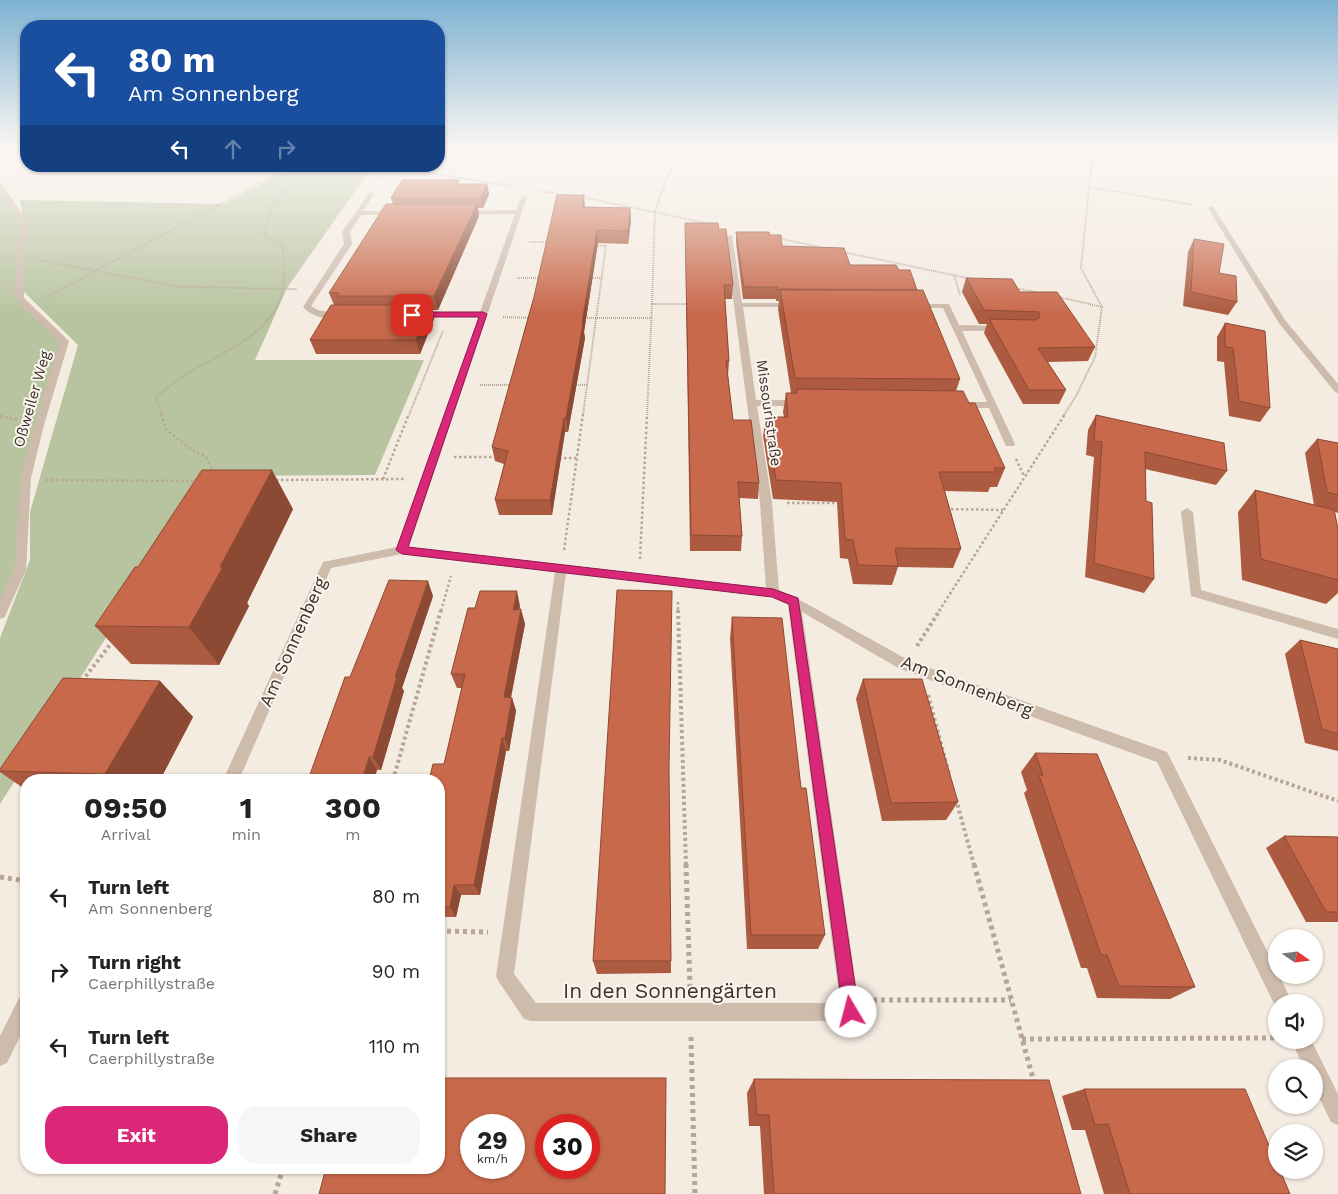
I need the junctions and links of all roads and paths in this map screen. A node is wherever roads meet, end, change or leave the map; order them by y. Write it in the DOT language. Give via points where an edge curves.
graph roads {
  1 [pos="12,203"];
  2 [pos="222,203"];
  3 [pos="274,203"];
  4 [pos="365,203"];
  5 [pos="522,203"];
  6 [pos="658,203"];
  7 [pos="1087,203"];
  8 [pos="1180,203"];
  9 [pos="1211,208"];
  10 [pos="519,212"];
  11 [pos="358,213"];
  12 [pos="405,213"];
  13 [pos="453,213"];
  14 [pos="729,237"];
  15 [pos="509,242"];
  16 [pos="548,242"];
  17 [pos="587,244"];
  18 [pos="21,257"];
  19 [pos="96,270"];
  20 [pos="523,278"];
  21 [pos="542,278"];
  22 [pos="582,278"];
  23 [pos="602,278"];
  24 [pos="284,288"];
  25 [pos="652,304"];
  26 [pos="690,304"];
  27 [pos="739,305"];
  28 [pos="801,305"];
  29 [pos="907,306"];
  30 [pos="27,307"];
  31 [pos="346,315"];
  32 [pos="403,315"];
  33 [pos="450,315"];
  34 [pos="483,316"];
  35 [pos="539,318"];
  36 [pos="577,318"];
  37 [pos="596,318"];
  38 [pos="652,318"];
  39 [pos="956,328"];
  40 [pos="1010,328"];
  41 [pos="490,385"];
  42 [pos="519,385"];
  43 [pos="568,385"];
  44 [pos="587,385"];
  45 [pos="1338,390"];
  46 [pos="753,403"];
  47 [pos="807,404"];
  48 [pos="955,404"];
  49 [pos="993,405"];
  50 [pos="1010,444"];
  51 [pos="470,457"];
  52 [pos="499,458"];
  53 [pos="558,458"];
  54 [pos="577,458"];
  55 [pos="214,474"];
  56 [pos="26,478"];
  57 [pos="383,479"];
  58 [pos="427,479"];
  59 [pos="276,480"];
  60 [pos="198,481"];
  61 [pos="766,503"];
  62 [pos="850,503"];
  63 [pos="943,508"];
  64 [pos="1003,510"];
  65 [pos="1187,512"];
  66 [pos="402,550"];
  67 [pos="561,568"];
  68 [pos="639,577"];
  69 [pos="677,582"];
  70 [pos="773,593"];
  71 [pos="445,598"];
  72 [pos="794,602"];
  73 [pos="0,614"];
  74 [pos="1338,634"];
  75 [pos="113,640"];
  76 [pos="905,665"];
  77 [pos="78,686"];
  78 [pos="930,704"];
  79 [pos="1162,757"];
  80 [pos="234,774"];
  81 [pos="395,774"];
  82 [pos="951,781"];
  83 [pos="954,790"];
  84 [pos="1338,801"];
  85 [pos="0,877"];
  86 [pos="20,880"];
  87 [pos="445,931"];
  88 [pos="511,932"];
  89 [pos="1279,994"];
  90 [pos="850,1000"];
  91 [pos="1011,1000"];
  92 [pos="691,1013"];
  93 [pos="20,1017"];
  94 [pos="1268,1038"];
  95 [pos="1022,1039"];
  96 [pos="1305,1049"];
  97 [pos="0,1056"];
  98 [pos="1034,1084"];
  99 [pos="1338,1115"];
  100 [pos="280,1174"];
  101 [pos="275,1194"];
  102 [pos="695,1194"];
  1 -- 18 [label="street, Oßweiler Weg" via="23,220"];
  2 -- 19 [label="path"];
  3 -- 24 [label="path" via="270,207 264,236 284,245"];
  4 -- 11 [label="street"];
  5 -- 10 [label="street"];
  6 -- 25 [label="path" via="655,211"];
  7 -- 64 [label="path" via="1081,268 1102,306 1095,357 1076,396"];
  8 -- 9 [label="path"];
  9 -- 45 [label="street" via="1282,321"];
  10 -- 13 [label="street"];
  10 -- 15 [label="street"];
  11 -- 12 [label="street"];
  11 -- 31 [label="street" via="346,232 348,244 307,307 318,315"];
  14 -- 27 [label="street, Missouristraße"];
  15 -- 16 [label="path"];
  15 -- 34 [label="street"];
  17 -- 23 [label="path" via="606,246"];
  18 -- 19 [label="path"];
  18 -- 30 [label="street, Oßweiler Weg" via="18,296"];
  19 -- 24 [label="path" via="180,287"];
  19 -- 30 [label="path"];
  20 -- 21 [label="path"];
  22 -- 23 [label="path"];
  23 -- 37 [label="path"];
  24 -- 55 [label="path" via="262,326 156,397 166,429 208,458"];
  25 -- 26 [label="path"];
  25 -- 38 [label="path"];
  27 -- 28 [label="street"];
  27 -- 46 [label="street, Missouristraße"];
  29 -- 39 [label="street" via="946,306"];
  30 -- 56 [label="street, Oßweiler Weg" via="64,341"];
  32 -- 33 [label="street"];
  33 -- 34 [label="street"];
  33 -- 57 [label="path"];
  34 -- 35 [label="path"];
  34 -- 58 [label="street"];
  36 -- 37 [label="path"];
  37 -- 38 [label="path"];
  37 -- 44 [label="path"];
  38 -- 68 [label="path"];
  39 -- 40 [label="street"];
  39 -- 49 [label="street"];
  41 -- 42 [label="path"];
  43 -- 44 [label="path"];
  44 -- 54 [label="path"];
  46 -- 47 [label="street"];
  46 -- 61 [label="street, Missouristraße"];
  48 -- 49 [label="street"];
  49 -- 50 [label="street"];
  51 -- 52 [label="path"];
  53 -- 54 [label="path"];
  54 -- 67 [label="path"];
  56 -- 60 [label="path"];
  56 -- 73 [label="street, Oßweiler Weg" via="20,570"];
  57 -- 58 [label="path"];
  57 -- 59 [label="path"];
  58 -- 66 [label="street"];
  61 -- 62 [label="path"];
  61 -- 70 [label="street, Missouristraße"];
  63 -- 64 [label="path"];
  64 -- 76 [label="path"];
  65 -- 74 [label="street" via="1195,593"];
  66 -- 67 [label="street, Am Sonnenberg"];
  66 -- 80 [label="street, Am Sonnenberg" via="327,565"];
  67 -- 68 [label="street, Am Sonnenberg"];
  67 -- 88 [label="street, In den Sonnengärten"];
  68 -- 69 [label="street, Am Sonnenberg"];
  69 -- 70 [label="street, Am Sonnenberg"];
  69 -- 92 [label="path"];
  70 -- 72 [label="street, Am Sonnenberg"];
  71 -- 81 [label="path"];
  72 -- 76 [label="street, Am Sonnenberg"];
  72 -- 90 [label="street"];
  75 -- 77 [label="path"];
  76 -- 79 [label="street, Am Sonnenberg"];
  78 -- 82 [label="path"];
  79 -- 84 [label="path" via="1220,760"];
  79 -- 89 [label="street"];
  83 -- 91 [label="path"];
  85 -- 86 [label="path"];
  87 -- 88 [label="path"];
  88 -- 92 [label="street, In den Sonnengärten" via="505,976 531,1012"];
  90 -- 91 [label="path"];
  90 -- 92 [label="street, In den Sonnengärten" via="851,1012"];
  91 -- 95 [label="path"];
  92 -- 102 [label="path"];
  93 -- 97 [label="street"];
  94 -- 95 [label="path"];
  95 -- 98 [label="path"];
  96 -- 99 [label="street"];
  100 -- 101 [label="path"];
}
